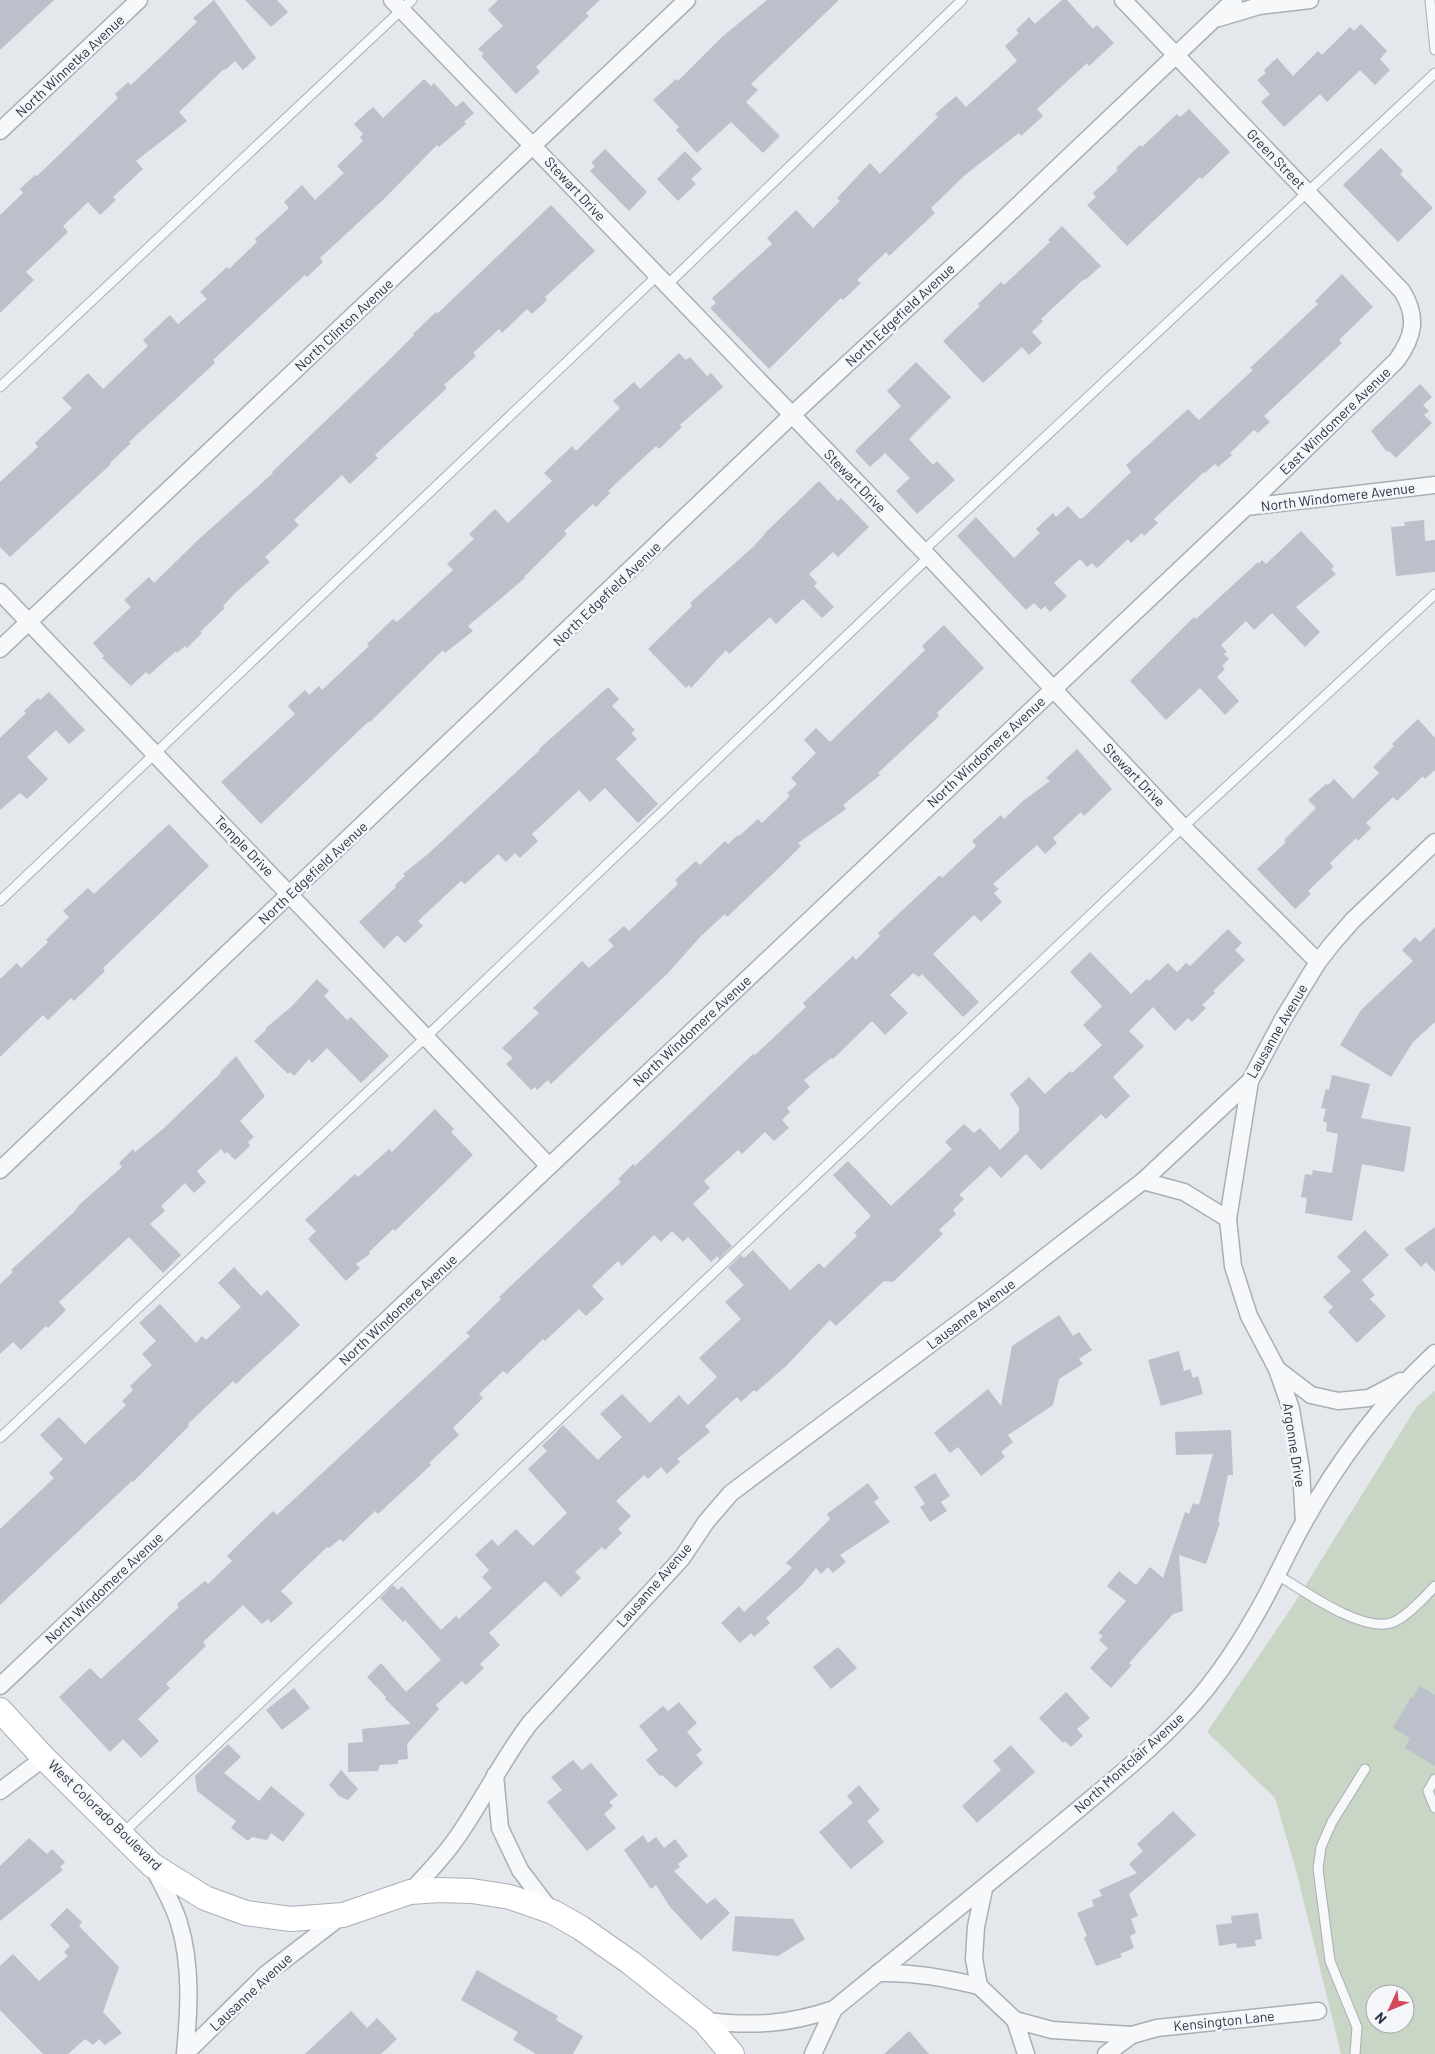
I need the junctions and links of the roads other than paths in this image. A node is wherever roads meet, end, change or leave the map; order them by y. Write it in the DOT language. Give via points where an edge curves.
graph roads {
  1 [pos="139,0"];
  2 [pos="687,0"];
  3 [pos="962,0"];
  4 [pos="1123,0"];
  5 [pos="1234,0"];
  6 [pos="1310,0"];
  7 [pos="1430,0"];
  8 [pos="402,3"];
  9 [pos="1214,19"];
  10 [pos="1435,50"];
  11 [pos="1176,56"];
  12 [pos="1435,73"];
  13 [pos="0,131"];
  14 [pos="533,145"];
  15 [pos="1307,192"];
  16 [pos="662,281"];
  17 [pos="1412,327"];
  18 [pos="0,387"];
  19 [pos="792,416"];
  20 [pos="1435,485"];
  21 [pos="1246,507"];
  22 [pos="926,554"];
  23 [pos="0,592"];
  24 [pos="1435,594"];
  25 [pos="29,621"];
  26 [pos="0,649"];
  27 [pos="1052,689"];
  28 [pos="155,754"];
  29 [pos="1183,827"];
  30 [pos="1435,842"];
  31 [pos="290,895"];
  32 [pos="0,901"];
  33 [pos="1318,962"];
  34 [pos="426,1037"];
  35 [pos="1250,1081"];
  36 [pos="549,1166"];
  37 [pos="0,1170"];
  38 [pos="1143,1181"];
  39 [pos="1228,1219"];
  40 [pos="1435,1353"];
  41 [pos="1278,1369"];
  42 [pos="1409,1377"];
  43 [pos="0,1438"];
  44 [pos="1304,1522"];
  45 [pos="1276,1574"];
  46 [pos="1434,1589"];
  47 [pos="0,1686"];
  48 [pos="0,1710"];
  49 [pos="44,1758"];
  50 [pos="1365,1769"];
  51 [pos="495,1775"];
  52 [pos="1435,1779"];
  53 [pos="0,1790"];
  54 [pos="1435,1808"];
  55 [pos="122,1834"];
  56 [pos="152,1864"];
  57 [pos="984,1889"];
  58 [pos="410,1892"];
  59 [pos="553,1912"];
  60 [pos="343,1914"];
  61 [pos="878,1973"];
  62 [pos="979,1986"];
  63 [pos="834,2009"];
  64 [pos="1318,2010"];
  65 [pos="1015,2020"];
  66 [pos="704,2021"];
  67 [pos="1132,2035"];
  68 [pos="185,2054"];
  69 [pos="732,2054"];
  70 [pos="812,2054"];
  71 [pos="1026,2054"];
  72 [pos="1106,2054"];
  73 [pos="1355,2054"];
  1 -- 13 [label="street, North Winnetka Avenue"];
  2 -- 14 [label="street, North Clinton Avenue"];
  3 -- 16 [label="lane"];
  4 -- 11 [label="street, Green Street"];
  5 -- 9 [label="street, North Edgefield Avenue"];
  6 -- 9 [label="street, North Edgefield Avenue" via="1259,6"];
  7 -- 10 [label="lane"];
  8 -- 14 [label="street, Stewart Drive"];
  8 -- 18 [label="lane"];
  9 -- 11 [label="street, North Edgefield Avenue"];
  11 -- 15 [label="street, Green Street"];
  11 -- 19 [label="street, North Edgefield Avenue"];
  12 -- 15 [label="lane"];
  14 -- 16 [label="street, Stewart Drive"];
  14 -- 25 [label="street, North Clinton Avenue"];
  15 -- 17 [label="street, Green Street" via="1402,291 1411,305"];
  15 -- 22 [label="lane"];
  16 -- 19 [label="street, Stewart Drive"];
  16 -- 28 [label="lane"];
  17 -- 21 [label="street, East Windomere Avenue" via="1408,345 1397,360"];
  19 -- 22 [label="street, Stewart Drive"];
  19 -- 31 [label="street, North Edgefield Avenue"];
  20 -- 21 [label="street, North Windomere Avenue"];
  21 -- 27 [label="street, North Windomere Avenue"];
  22 -- 27 [label="street, Stewart Drive"];
  22 -- 34 [label="lane"];
  23 -- 25 [label="street, Temple Drive"];
  24 -- 29 [label="lane"];
  25 -- 26 [label="street, North Clinton Avenue"];
  25 -- 28 [label="street, Temple Drive"];
  27 -- 29 [label="street, Stewart Drive"];
  27 -- 36 [label="street, North Windomere Avenue"];
  28 -- 31 [label="street, Temple Drive"];
  28 -- 32 [label="lane"];
  29 -- 33 [label="street, Stewart Drive"];
  29 -- 55 [label="lane"];
  30 -- 33 [label="street, Lausanne Avenue" via="1353,920"];
  31 -- 34 [label="street, Temple Drive"];
  31 -- 37 [label="street, North Edgefield Avenue"];
  33 -- 35 [label="street, Lausanne Avenue"];
  34 -- 36 [label="street, Temple Drive"];
  34 -- 43 [label="lane"];
  35 -- 38 [label="street, Lausanne Avenue"];
  35 -- 39 [label="street, Argonne Drive"];
  36 -- 47 [label="street, North Windomere Avenue"];
  38 -- 39 [label="street" via="1184,1192"];
  38 -- 51 [label="street, Lausanne Avenue" via="731,1493 706,1522 682,1558 530,1723"];
  39 -- 41 [label="street, Argonne Drive" via="1233,1266 1246,1308"];
  40 -- 42 [label="street, North Montclair Avenue"];
  41 -- 42 [label="street, Argonne Drive" via="1311,1395 1338,1401 1369,1398"];
  41 -- 44 [label="street, Argonne Drive" via="1291,1408 1301,1469"];
  42 -- 44 [label="street, North Montclair Avenue" via="1356,1440"];
  44 -- 45 [label="street, North Montclair Avenue"];
  45 -- 46 [label="lane" via="1350,1618 1372,1623 1391,1623"];
  45 -- 57 [label="street, North Montclair Avenue" via="1234,1651 1171,1728"];
  48 -- 49 [label="street, West Colorado Boulevard"];
  49 -- 53 [label="street"];
  49 -- 55 [label="street, West Colorado Boulevard"];
  50 -- 73 [label="lane" via="1332,1822 1321,1847 1318,1869 1330,1960 1357,2027"];
  51 -- 58 [label="street, Lausanne Avenue" via="464,1829"];
  51 -- 59 [label="street" via="500,1828 520,1870"];
  52 -- 54 [label="lane" via="1428,1791"];
  55 -- 56 [label="street, West Colorado Boulevard"];
  56 -- 60 [label="street, West Colorado Boulevard" via="205,1898 246,1913 291,1919"];
  56 -- 68 [label="street" via="179,1924 188,1968"];
  57 -- 61 [label="street, North Montclair Avenue"];
  57 -- 62 [label="street" via="976,1926 974,1959"];
  58 -- 59 [label="street, West Colorado Boulevard" via="472,1891 510,1897"];
  58 -- 60 [label="street, West Colorado Boulevard"];
  59 -- 66 [label="street, West Colorado Boulevard" via="631,1963"];
  60 -- 68 [label="street, Lausanne Avenue" via="266,1974"];
  61 -- 62 [label="street, Kensington Lane" via="908,1972"];
  61 -- 63 [label="street, North Montclair Avenue"];
  62 -- 65 [label="street, Kensington Lane"];
  63 -- 66 [label="street, North Montclair Avenue" via="772,2024 737,2025"];
  63 -- 70 [label="street"];
  64 -- 67 [label="street, Kensington Lane" via="1157,2028"];
  65 -- 67 [label="street, Kensington Lane" via="1052,2030"];
  65 -- 71 [label="street, Kensington Lane"];
  66 -- 69 [label="street, West Colorado Boulevard"];
  67 -- 72 [label="street, Kensington Lane"];
}
